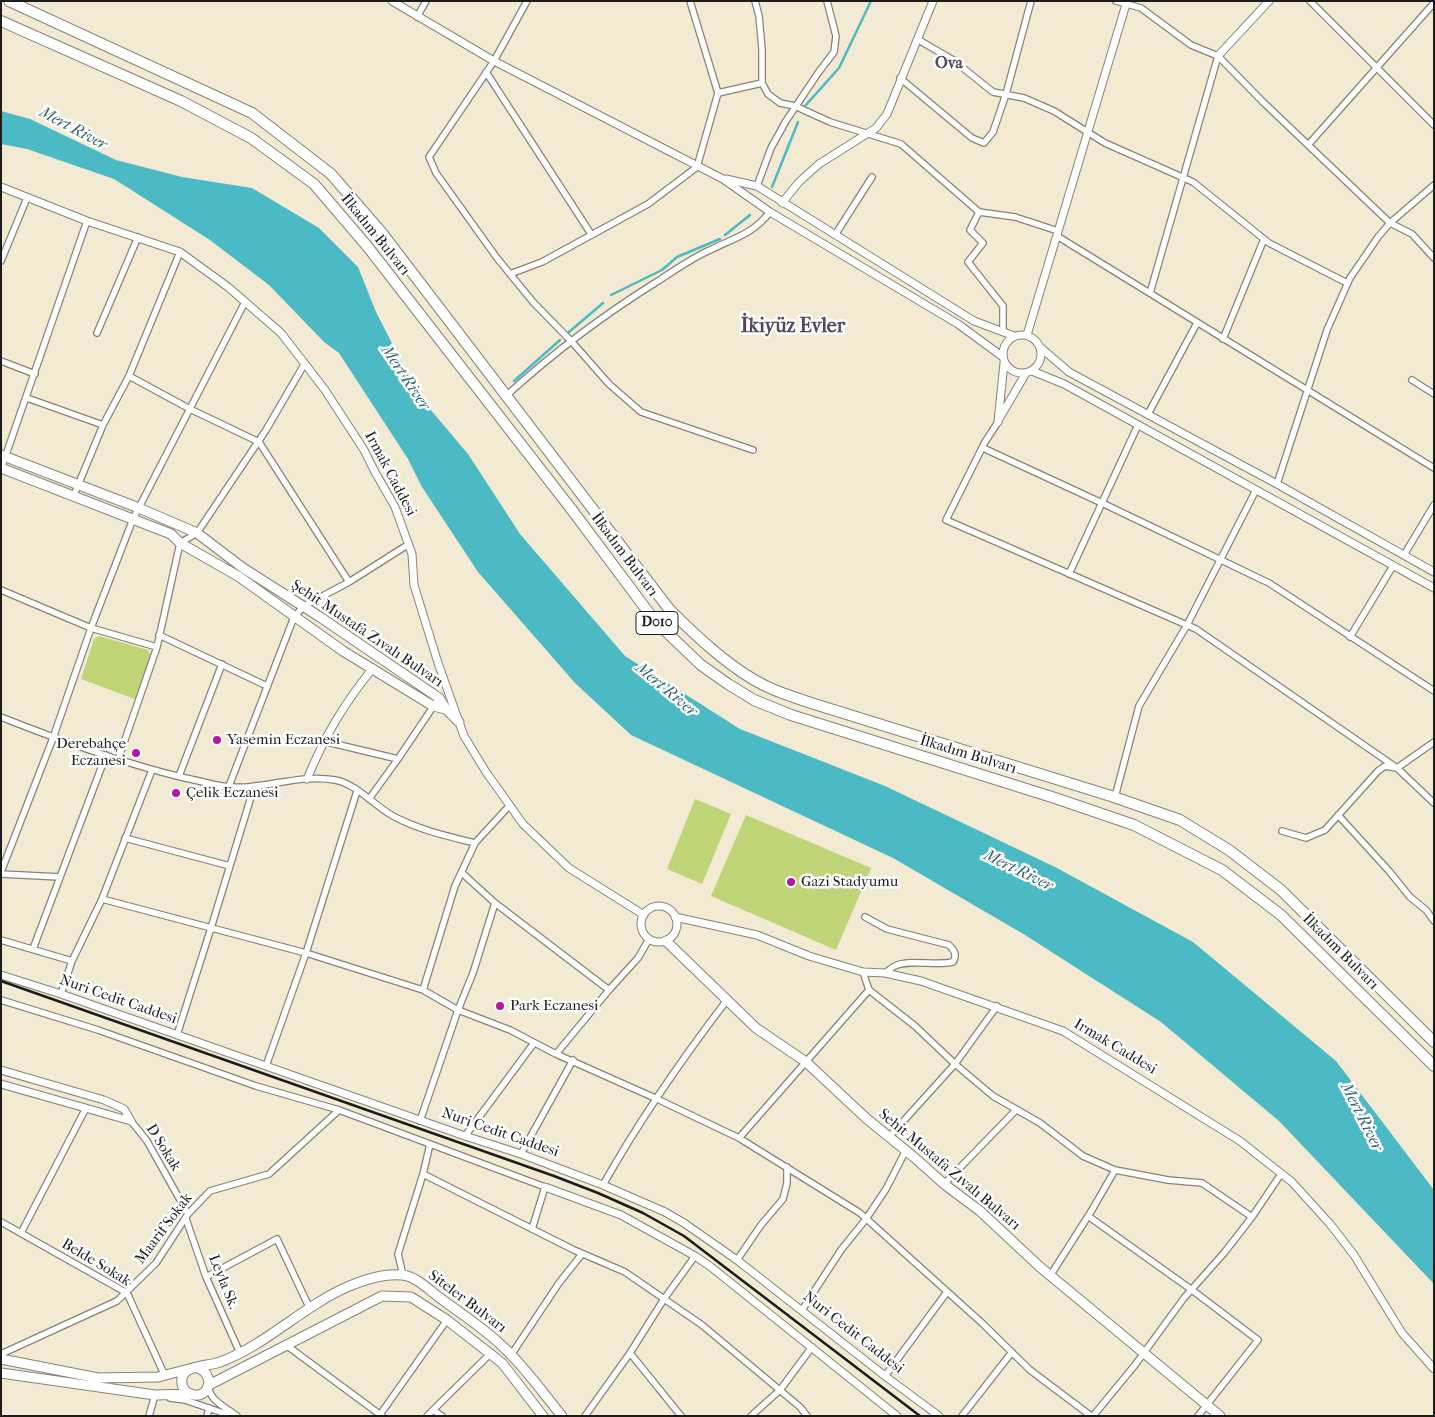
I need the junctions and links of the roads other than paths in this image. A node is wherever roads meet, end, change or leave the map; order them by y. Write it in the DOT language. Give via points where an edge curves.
graph roads {
  1 [pos="9,1"];
  2 [pos="392,1"];
  3 [pos="426,1"];
  4 [pos="527,1"];
  5 [pos="690,1"];
  6 [pos="755,1"];
  7 [pos="827,1"];
  8 [pos="933,1"];
  9 [pos="1031,1"];
  10 [pos="1116,1"];
  11 [pos="1269,1"];
  12 [pos="1310,1"];
  13 [pos="1126,2"];
  14 [pos="1434,3"];
  15 [pos="417,17"];
  16 [pos="1,21"];
  17 [pos="917,38"];
  18 [pos="1218,56"];
  19 [pos="494,61"];
  20 [pos="1376,68"];
  21 [pos="486,72"];
  22 [pos="900,78"];
  23 [pos="762,83"];
  24 [pos="718,93"];
  25 [pos="1006,94"];
  26 [pos="795,106"];
  27 [pos="1434,125"];
  28 [pos="1088,131"];
  29 [pos="868,132"];
  30 [pos="1308,145"];
  31 [pos="698,167"];
  32 [pos="872,177"];
  33 [pos="1184,178"];
  34 [pos="723,179"];
  35 [pos="1434,185"];
  36 [pos="757,186"];
  37 [pos="1,187"];
  38 [pos="27,198"];
  39 [pos="782,203"];
  40 [pos="770,212"];
  41 [pos="979,212"];
  42 [pos="87,222"];
  43 [pos="1390,223"];
  44 [pos="1058,233"];
  45 [pos="591,234"];
  46 [pos="835,235"];
  47 [pos="138,238"];
  48 [pos="1264,239"];
  49 [pos="180,252"];
  50 [pos="1434,258"];
  51 [pos="1,261"];
  52 [pos="510,274"];
  53 [pos="1347,283"];
  54 [pos="1150,293"];
  55 [pos="245,302"];
  56 [pos="1197,323"];
  57 [pos="1003,332"];
  58 [pos="97,333"];
  59 [pos="1027,335"];
  60 [pos="1014,336"];
  61 [pos="1223,339"];
  62 [pos="572,342"];
  63 [pos="1041,348"];
  64 [pos="1003,360"];
  65 [pos="1,361"];
  66 [pos="304,363"];
  67 [pos="1029,372"];
  68 [pos="35,374"];
  69 [pos="129,376"];
  70 [pos="1412,380"];
  71 [pos="1308,391"];
  72 [pos="1434,394"];
  73 [pos="506,395"];
  74 [pos="27,398"];
  75 [pos="190,409"];
  76 [pos="1148,414"];
  77 [pos="998,422"];
  78 [pos="103,425"];
  79 [pos="1138,425"];
  80 [pos="259,442"];
  81 [pos="983,448"];
  82 [pos="753,450"];
  83 [pos="4,456"];
  84 [pos="1,468"];
  85 [pos="1434,468"];
  86 [pos="77,484"];
  87 [pos="1277,484"];
  88 [pos="1256,490"];
  89 [pos="74,495"];
  90 [pos="1102,503"];
  91 [pos="1434,505"];
  92 [pos="139,508"];
  93 [pos="133,519"];
  94 [pos="198,533"];
  95 [pos="180,543"];
  96 [pos="409,544"];
  97 [pos="1404,555"];
  98 [pos="1221,559"];
  99 [pos="1393,566"];
  100 [pos="1434,572"];
  101 [pos="1069,574"];
  102 [pos="349,582"];
  103 [pos="1434,588"];
  104 [pos="1,590"];
  105 [pos="304,606"];
  106 [pos="294,617"];
  107 [pos="1187,625"];
  108 [pos="91,628"];
  109 [pos="159,636"];
  110 [pos="1350,637"];
  111 [pos="157,647"];
  112 [pos="222,664"];
  113 [pos="373,668"];
  114 [pos="267,686"];
  115 [pos="1434,691"];
  116 [pos="439,698"];
  117 [pos="433,706"];
  118 [pos="446,709"];
  119 [pos="1,717"];
  120 [pos="459,722"];
  121 [pos="53,738"];
  122 [pos="323,741"];
  123 [pos="1434,742"];
  124 [pos="106,755"];
  125 [pos="398,759"];
  126 [pos="118,760"];
  127 [pos="1396,768"];
  128 [pos="152,770"];
  129 [pos="179,776"];
  130 [pos="307,779"];
  131 [pos="229,786"];
  132 [pos="254,787"];
  133 [pos="357,791"];
  134 [pos="1115,797"];
  135 [pos="369,798"];
  136 [pos="1434,803"];
  137 [pos="510,805"];
  138 [pos="1338,815"];
  139 [pos="1282,832"];
  140 [pos="125,838"];
  141 [pos="475,843"];
  142 [pos="230,866"];
  143 [pos="1,873"];
  144 [pos="462,873"];
  145 [pos="60,878"];
  146 [pos="102,899"];
  147 [pos="495,904"];
  148 [pos="644,914"];
  149 [pos="675,917"];
  150 [pos="865,918"];
  151 [pos="1434,921"];
  152 [pos="212,928"];
  153 [pos="649,939"];
  154 [pos="1,940"];
  155 [pos="666,941"];
  156 [pos="33,949"];
  157 [pos="306,953"];
  158 [pos="72,960"];
  159 [pos="864,972"];
  160 [pos="885,973"];
  161 [pos="1,975"];
  162 [pos="423,990"];
  163 [pos="609,990"];
  164 [pos="869,990"];
  165 [pos="61,994"];
  166 [pos="1,1000"];
  167 [pos="727,1000"];
  168 [pos="997,1006"];
  169 [pos="458,1010"];
  170 [pos="177,1035"];
  171 [pos="1434,1042"];
  172 [pos="534,1043"];
  173 [pos="556,1054"];
  174 [pos="573,1060"];
  175 [pos="806,1062"];
  176 [pos="955,1064"];
  177 [pos="266,1066"];
  178 [pos="1434,1066"];
  179 [pos="1,1070"];
  180 [pos="1,1084"];
  181 [pos="655,1098"];
  182 [pos="86,1108"];
  183 [pos="338,1110"];
  184 [pos="1016,1110"];
  185 [pos="131,1121"];
  186 [pos="420,1121"];
  187 [pos="465,1136"];
  188 [pos="889,1137"];
  189 [pos="739,1138"];
  190 [pos="430,1144"];
  191 [pos="906,1150"];
  192 [pos="521,1154"];
  193 [pos="787,1167"];
  194 [pos="1115,1170"];
  195 [pos="423,1174"];
  196 [pos="1281,1174"];
  197 [pos="944,1184"];
  198 [pos="604,1185"];
  199 [pos="544,1187"];
  200 [pos="187,1216"];
  201 [pos="1088,1216"];
  202 [pos="1252,1217"];
  203 [pos="866,1219"];
  204 [pos="1,1222"];
  205 [pos="532,1229"];
  206 [pos="21,1233"];
  207 [pos="582,1254"];
  208 [pos="695,1256"];
  209 [pos="737,1260"];
  210 [pos="403,1275"];
  211 [pos="206,1276"];
  212 [pos="1050,1276"];
  213 [pos="1192,1290"];
  214 [pos="947,1292"];
  215 [pos="126,1293"];
  216 [pos="664,1299"];
  217 [pos="310,1309"];
  218 [pos="802,1310"];
  219 [pos="447,1320"];
  220 [pos="286,1345"];
  221 [pos="812,1347"];
  222 [pos="1012,1352"];
  223 [pos="240,1353"];
  224 [pos="491,1353"];
  225 [pos="630,1353"];
  226 [pos="1143,1353"];
  227 [pos="1,1354"];
  228 [pos="511,1355"];
  229 [pos="1,1360"];
  230 [pos="193,1368"];
  231 [pos="1434,1369"];
  232 [pos="1,1373"];
  233 [pos="165,1376"];
  234 [pos="885,1376"];
  235 [pos="209,1385"];
  236 [pos="780,1390"];
  237 [pos="190,1394"];
  238 [pos="154,1396"];
  239 [pos="1207,1405"];
  240 [pos="209,1408"];
  241 [pos="433,1410"];
  242 [pos="380,1415"];
  243 [pos="149,1416"];
  244 [pos="207,1416"];
  245 [pos="232,1416"];
  246 [pos="237,1416"];
  247 [pos="427,1416"];
  248 [pos="442,1416"];
  249 [pos="543,1416"];
  250 [pos="562,1416"];
  251 [pos="585,1416"];
  252 [pos="681,1416"];
  253 [pos="751,1416"];
  254 [pos="807,1416"];
  255 [pos="897,1416"];
  256 [pos="938,1416"];
  257 [pos="962,1416"];
  258 [pos="1092,1416"];
  259 [pos="1198,1416"];
  260 [pos="1220,1416"];
  1 -- 73 [label="highway, İlkadım Bulvarı / D010" via="252,113 331,174 382,233"];
  2 -- 15 [label="street"];
  3 -- 15 [label="street"];
  4 -- 19 [label="street"];
  5 -- 24 [label="street"];
  6 -- 23 [label="street" via="759,16"];
  7 -- 26 [label="street" via="836,36 834,52"];
  8 -- 17 [label="street"];
  9 -- 25 [label="street"];
  10 -- 13 [label="street"];
  11 -- 18 [label="street"];
  12 -- 20 [label="street"];
  13 -- 18 [label="street" via="1141,8 1191,45"];
  13 -- 28 [label="street"];
  14 -- 20 [label="street"];
  15 -- 19 [label="street"];
  16 -- 178 [label="highway, İlkadım Bulvarı / D010" via="181,101 251,138 314,184 367,246 655,621 701,665 754,700 790,715 1134,825 1222,870 1281,915"];
  17 -- 22 [label="street"];
  17 -- 25 [label="street" via="953,60 993,92"];
  18 -- 30 [label="street"];
  18 -- 33 [label="street"];
  19 -- 21 [label="street"];
  19 -- 31 [label="street"];
  20 -- 27 [label="street"];
  20 -- 30 [label="street"];
  21 -- 45 [label="street"];
  21 -- 52 [label="street" via="429,157 436,173"];
  22 -- 25 [label="street" via="972,138 984,143 994,132"];
  22 -- 29 [label="street" via="886,114 876,128"];
  23 -- 24 [label="street"];
  23 -- 26 [label="street" via="768,94 780,103"];
  24 -- 31 [label="street"];
  25 -- 28 [label="street" via="1054,111"];
  26 -- 29 [label="street" via="830,122"];
  26 -- 36 [label="street" via="771,148"];
  28 -- 33 [label="street" via="1106,143"];
  28 -- 44 [label="street"];
  29 -- 39 [label="street" via="819,164"];
  29 -- 41 [label="street" via="901,144"];
  30 -- 43 [label="street"];
  31 -- 34 [label="street"];
  31 -- 45 [label="street" via="648,204"];
  32 -- 46 [label="street"];
  33 -- 48 [label="street"];
  33 -- 54 [label="street"];
  34 -- 36 [label="street"];
  34 -- 40 [label="street"];
  35 -- 43 [label="street"];
  36 -- 39 [label="street"];
  37 -- 38 [label="street, Irmak Caddesi"];
  38 -- 42 [label="street, Irmak Caddesi"];
  38 -- 51 [label="street"];
  39 -- 46 [label="street"];
  40 -- 62 [label="street" via="748,233 709,250 658,281"];
  40 -- 64 [label="street" via="958,324"];
  41 -- 44 [label="street" via="1015,217"];
  41 -- 57 [label="street" via="970,230 983,244 968,262 1003,306"];
  42 -- 47 [label="street, Irmak Caddesi"];
  42 -- 68 [label="street"];
  43 -- 50 [label="street" via="1412,234"];
  43 -- 53 [label="street"];
  44 -- 54 [label="street"];
  44 -- 59 [label="street"];
  45 -- 52 [label="street" via="542,262"];
  46 -- 57 [label="street" via="974,321"];
  47 -- 49 [label="street, Irmak Caddesi"];
  47 -- 58 [label="street"];
  48 -- 53 [label="street"];
  48 -- 61 [label="street"];
  49 -- 55 [label="street, Irmak Caddesi"];
  49 -- 69 [label="street"];
  52 -- 62 [label="street"];
  53 -- 71 [label="street" via="1327,330"];
  54 -- 56 [label="street"];
  55 -- 66 [label="street, Irmak Caddesi" via="281,333"];
  55 -- 75 [label="street"];
  56 -- 61 [label="street"];
  56 -- 76 [label="street"];
  57 -- 60 [label="street"];
  59 -- 60 [label="street"];
  59 -- 63 [label="street"];
  60 -- 64 [label="street" via="1005,345"];
  61 -- 71 [label="street"];
  62 -- 73 [label="street"];
  62 -- 82 [label="street" via="609,384 641,412"];
  63 -- 67 [label="street" via="1040,361"];
  63 -- 76 [label="street" via="1069,372"];
  64 -- 67 [label="street" via="1014,372"];
  64 -- 77 [label="street"];
  65 -- 68 [label="street"];
  66 -- 80 [label="street"];
  66 -- 96 [label="street, Irmak Caddesi" via="364,450 395,507"];
  67 -- 77 [label="street"];
  67 -- 79 [label="street" via="1064,384"];
  68 -- 74 [label="street"];
  69 -- 75 [label="street"];
  69 -- 78 [label="street"];
  70 -- 72 [label="street"];
  71 -- 85 [label="street"];
  71 -- 87 [label="street"];
  73 -- 134 [label="highway, İlkadım Bulvarı / D010" via="669,609 695,636 740,670 769,688 811,703"];
  74 -- 78 [label="street"];
  74 -- 83 [label="street"];
  75 -- 80 [label="street"];
  75 -- 92 [label="street"];
  76 -- 87 [label="street"];
  77 -- 81 [label="street"];
  78 -- 86 [label="street"];
  79 -- 88 [label="street"];
  79 -- 90 [label="street"];
  80 -- 94 [label="street"];
  80 -- 102 [label="street"];
  81 -- 90 [label="street"];
  81 -- 101 [label="street" via="946,520"];
  83 -- 84 [label="street"];
  83 -- 86 [label="main road, Şehit Mustafa Zıvalı Bulvarı"];
  84 -- 89 [label="main road, Şehit Mustafa Zıvalı Bulvarı"];
  86 -- 89 [label="street"];
  86 -- 92 [label="main road, Şehit Mustafa Zıvalı Bulvarı"];
  87 -- 97 [label="street"];
  88 -- 98 [label="street"];
  88 -- 99 [label="street"];
  89 -- 93 [label="main road, Şehit Mustafa Zıvalı Bulvarı"];
  90 -- 98 [label="street"];
  90 -- 101 [label="street"];
  91 -- 97 [label="street"];
  92 -- 93 [label="street"];
  92 -- 94 [label="main road, Şehit Mustafa Zıvalı Bulvarı"];
  93 -- 95 [label="main road, Şehit Mustafa Zıvalı Bulvarı" via="171,534"];
  93 -- 108 [label="street"];
  94 -- 95 [label="street"];
  94 -- 105 [label="main road, Şehit Mustafa Zıvalı Bulvarı" via="244,568"];
  95 -- 106 [label="main road, Şehit Mustafa Zıvalı Bulvarı" via="238,576"];
  95 -- 109 [label="street"];
  96 -- 102 [label="street"];
  96 -- 120 [label="street, Irmak Caddesi" via="414,585"];
  97 -- 100 [label="street"];
  98 -- 107 [label="street"];
  98 -- 110 [label="street" via="1269,583"];
  99 -- 103 [label="street"];
  99 -- 110 [label="street"];
  101 -- 107 [label="street"];
  102 -- 105 [label="street"];
  104 -- 108 [label="street"];
  105 -- 106 [label="street"];
  105 -- 116 [label="main road, Şehit Mustafa Zıvalı Bulvarı"];
  106 -- 113 [label="main road, Şehit Mustafa Zıvalı Bulvarı"];
  106 -- 114 [label="street"];
  107 -- 127 [label="street"];
  107 -- 134 [label="street" via="1139,706"];
  108 -- 111 [label="street"];
  108 -- 121 [label="street"];
  109 -- 111 [label="street"];
  109 -- 112 [label="street"];
  110 -- 115 [label="street"];
  111 -- 126 [label="street"];
  112 -- 114 [label="street"];
  112 -- 129 [label="street"];
  113 -- 117 [label="main road, Şehit Mustafa Zıvalı Bulvarı"];
  113 -- 122 [label="street" via="351,694"];
  114 -- 131 [label="street"];
  116 -- 117 [label="street"];
  116 -- 118 [label="main road, Şehit Mustafa Zıvalı Bulvarı"];
  117 -- 118 [label="main road, Şehit Mustafa Zıvalı Bulvarı"];
  117 -- 125 [label="street"];
  118 -- 120 [label="main road"];
  119 -- 121 [label="street"];
  120 -- 137 [label="street, Irmak Caddesi" via="472,750"];
  121 -- 124 [label="street"];
  121 -- 143 [label="street"];
  122 -- 125 [label="street"];
  122 -- 130 [label="street"];
  123 -- 127 [label="street"];
  124 -- 126 [label="street"];
  124 -- 145 [label="street"];
  125 -- 135 [label="street"];
  126 -- 128 [label="street"];
  127 -- 136 [label="street"];
  127 -- 138 [label="street" via="1385,766 1378,771"];
  128 -- 129 [label="street"];
  128 -- 140 [label="street"];
  129 -- 131 [label="street"];
  130 -- 132 [label="street"];
  130 -- 133 [label="street" via="336,780"];
  131 -- 132 [label="street"];
  132 -- 142 [label="street"];
  133 -- 135 [label="street"];
  133 -- 157 [label="street"];
  134 -- 171 [label="highway, İlkadım Bulvarı / D010" via="1180,820 1229,850 1281,890"];
  135 -- 141 [label="street" via="391,815 426,831"];
  137 -- 141 [label="street"];
  137 -- 148 [label="street, Irmak Caddesi" via="523,824 569,868"];
  138 -- 139 [label="street" via="1326,830 1306,838"];
  138 -- 151 [label="street"];
  140 -- 142 [label="street"];
  140 -- 146 [label="street"];
  141 -- 144 [label="street"];
  142 -- 152 [label="street"];
  143 -- 145 [label="street"];
  144 -- 147 [label="street"];
  144 -- 162 [label="street" via="455,886"];
  145 -- 156 [label="street"];
  146 -- 152 [label="street"];
  146 -- 158 [label="street"];
  147 -- 163 [label="street"];
  147 -- 169 [label="street"];
  148 -- 149 [label="street" via="657,906 668,909"];
  148 -- 153 [label="street" via="641,925"];
  149 -- 155 [label="street" via="674,934"];
  149 -- 159 [label="street, Irmak Caddesi" via="756,935 809,956"];
  150 -- 160 [label="street" via="887,929 949,945 955,951 953,962 896,965"];
  152 -- 157 [label="street"];
  152 -- 170 [label="street"];
  153 -- 155 [label="street"];
  153 -- 163 [label="street" via="638,958"];
  154 -- 156 [label="street"];
  155 -- 167 [label="main road, Sehit Mustafa Zıvalı Bulvarı"];
  156 -- 158 [label="street"];
  157 -- 162 [label="street"];
  157 -- 177 [label="street"];
  158 -- 165 [label="street"];
  159 -- 160 [label="street, Irmak Caddesi"];
  159 -- 164 [label="street"];
  160 -- 168 [label="street, Irmak Caddesi" via="921,981"];
  161 -- 165 [label="street, Nuri Cedit Caddesi"];
  162 -- 169 [label="street"];
  163 -- 173 [label="street"];
  164 -- 175 [label="street"];
  164 -- 176 [label="street" via="915,1026"];
  165 -- 170 [label="street, Nuri Cedit Caddesi"];
  166 -- 183 [label="street" via="98,1030 256,1086"];
  167 -- 175 [label="main road, Sehit Mustafa Zıvalı Bulvarı" via="756,1028"];
  167 -- 181 [label="street"];
  168 -- 176 [label="street"];
  168 -- 196 [label="street, Irmak Caddesi" via="1063,1031 1240,1141"];
  169 -- 172 [label="street"];
  169 -- 186 [label="street"];
  170 -- 177 [label="street, Nuri Cedit Caddesi"];
  172 -- 173 [label="street"];
  172 -- 187 [label="street"];
  173 -- 174 [label="street"];
  174 -- 181 [label="street"];
  174 -- 192 [label="street"];
  175 -- 188 [label="main road, Sehit Mustafa Zıvalı Bulvarı"];
  175 -- 189 [label="street"];
  176 -- 184 [label="street" via="993,1096"];
  176 -- 188 [label="street"];
  177 -- 186 [label="street, Nuri Cedit Caddesi"];
  179 -- 185 [label="street" via="104,1100 124,1109"];
  180 -- 182 [label="street"];
  181 -- 189 [label="street"];
  181 -- 198 [label="street"];
  182 -- 185 [label="street"];
  182 -- 206 [label="street"];
  183 -- 190 [label="street"];
  183 -- 200 [label="street, Maarif Sokak" via="269,1174 210,1191"];
  184 -- 194 [label="street" via="1040,1123 1083,1156"];
  184 -- 197 [label="street"];
  185 -- 200 [label="street, D Sokak" via="147,1141"];
  186 -- 187 [label="street, Nuri Cedit Caddesi"];
  187 -- 192 [label="street, Nuri Cedit Caddesi"];
  188 -- 191 [label="main road, Sehit Mustafa Zıvalı Bulvarı"];
  189 -- 193 [label="street"];
  190 -- 195 [label="street"];
  190 -- 199 [label="street"];
  191 -- 197 [label="main road, Sehit Mustafa Zıvalı Bulvarı"];
  191 -- 203 [label="street"];
  192 -- 198 [label="street, Nuri Cedit Caddesi"];
  193 -- 203 [label="street"];
  193 -- 209 [label="street" via="784,1199"];
  194 -- 201 [label="street"];
  194 -- 202 [label="street" via="1202,1183"];
  195 -- 205 [label="street"];
  195 -- 210 [label="street" via="398,1254"];
  196 -- 202 [label="street"];
  196 -- 231 [label="street, Irmak Caddesi" via="1292,1182 1354,1254 1402,1333"];
  197 -- 212 [label="main road, Sehit Mustafa Zıvalı Bulvarı" via="980,1211"];
  198 -- 209 [label="street, Nuri Cedit Caddesi" via="665,1212"];
  199 -- 205 [label="street"];
  199 -- 208 [label="street" via="621,1215"];
  200 -- 211 [label="street, Leyla Sk."];
  200 -- 215 [label="street, Maarif Sokak" via="156,1263"];
  201 -- 212 [label="street"];
  201 -- 213 [label="street"];
  202 -- 213 [label="street"];
  203 -- 214 [label="street"];
  203 -- 218 [label="street" via="841,1250"];
  204 -- 206 [label="street, Belde Sokak"];
  205 -- 207 [label="street"];
  206 -- 215 [label="street, Belde Sokak"];
  207 -- 216 [label="street" via="625,1272"];
  207 -- 228 [label="street"];
  208 -- 216 [label="street"];
  208 -- 221 [label="street"];
  209 -- 218 [label="street, Nuri Cedit Caddesi"];
  210 -- 217 [label="main road, Siteler Bulvarı" via="382,1275 347,1288"];
  210 -- 228 [label="main road, Siteler Bulvarı" via="419,1282"];
  211 -- 217 [label="street" via="277,1239"];
  211 -- 223 [label="street, Leyla Sk."];
  212 -- 226 [label="main road, Sehit Mustafa Zıvalı Bulvarı"];
  213 -- 226 [label="street"];
  213 -- 239 [label="street" via="1258,1340"];
  214 -- 222 [label="street"];
  214 -- 234 [label="street"];
  215 -- 227 [label="street, Maarif Sokak" via="117,1301"];
  215 -- 233 [label="street, Belde Sokak"];
  216 -- 225 [label="street"];
  216 -- 236 [label="street" via="702,1325"];
  217 -- 223 [label="main road, Siteler Bulvarı"];
  218 -- 234 [label="street, Nuri Cedit Caddesi"];
  219 -- 220 [label="main road, Siteler Bulvarı" via="410,1297 382,1296"];
  219 -- 224 [label="main road, Siteler Bulvarı"];
  219 -- 242 [label="street"];
  220 -- 235 [label="main road, Siteler Bulvarı"];
  220 -- 242 [label="street"];
  221 -- 236 [label="street"];
  221 -- 255 [label="street"];
  222 -- 257 [label="street"];
  222 -- 258 [label="street" via="1030,1370"];
  223 -- 230 [label="main road, Siteler Bulvarı"];
  224 -- 241 [label="street"];
  224 -- 249 [label="main road, Siteler Bulvarı"];
  225 -- 251 [label="street"];
  225 -- 252 [label="street"];
  226 -- 239 [label="main road, Sehit Mustafa Zıvalı Bulvarı"];
  226 -- 258 [label="street"];
  228 -- 250 [label="main road, Siteler Bulvarı"];
  229 -- 233 [label="main road, Siteler Bulvarı" via="98,1378"];
  230 -- 233 [label="main road, Siteler Bulvarı"];
  230 -- 235 [label="main road" via="202,1369 208,1376"];
  230 -- 237 [label="main road" via="183,1376 182,1384"];
  232 -- 238 [label="main road"];
  234 -- 256 [label="street, Nuri Cedit Caddesi"];
  235 -- 237 [label="main road" via="200,1394"];
  235 -- 246 [label="street" via="208,1392 212,1397"];
  236 -- 253 [label="street"];
  236 -- 254 [label="street"];
  237 -- 238 [label="main road"];
  238 -- 240 [label="street" via="185,1400"];
  238 -- 243 [label="street"];
  239 -- 259 [label="street"];
  239 -- 260 [label="main road, Sehit Mustafa Zıvalı Bulvarı"];
  240 -- 244 [label="street"];
  240 -- 245 [label="street"];
  241 -- 247 [label="street"];
  241 -- 248 [label="street"];
}
